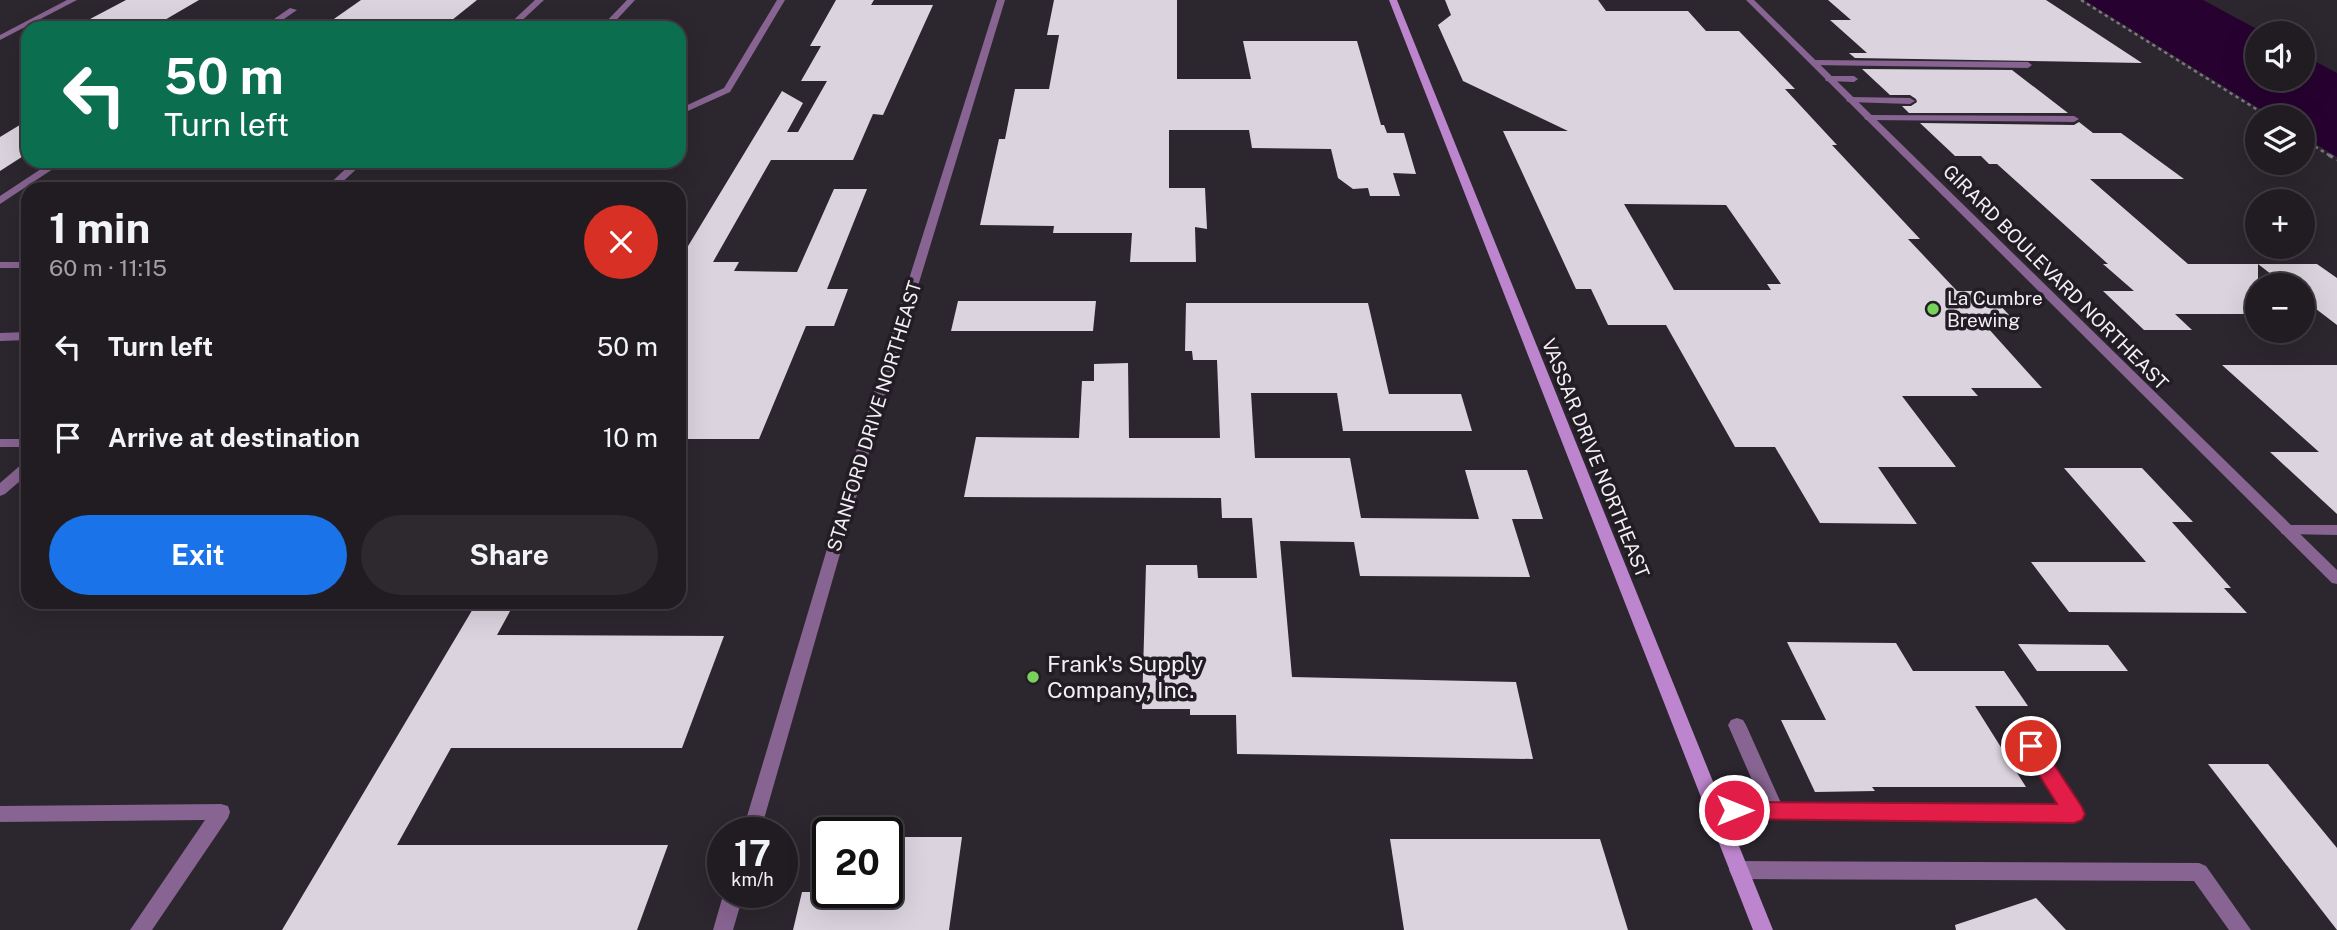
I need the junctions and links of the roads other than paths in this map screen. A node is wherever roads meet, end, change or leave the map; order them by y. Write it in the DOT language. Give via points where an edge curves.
graph roads {
  1 [pos="73,0"];
  2 [pos="540,0"];
  3 [pos="631,0"];
  4 [pos="781,0"];
  5 [pos="1001,0"];
  6 [pos="1393,0"];
  7 [pos="1750,0"];
  8 [pos="293,10"];
  9 [pos="33,21"];
  10 [pos="276,21"];
  11 [pos="517,21"];
  12 [pos="611,21"];
  13 [pos="21,27"];
  14 [pos="0,38"];
  15 [pos="1814,63"];
  16 [pos="2028,65"];
  17 [pos="1829,79"];
  18 [pos="1854,79"];
  19 [pos="1851,100"];
  20 [pos="1910,101"];
  21 [pos="686,108"];
  22 [pos="1869,118"];
  23 [pos="2074,119"];
  24 [pos="50,168"];
  25 [pos="352,168"];
  26 [pos="28,182"];
  27 [pos="337,182"];
  28 [pos="21,187"];
  29 [pos="0,201"];
  30 [pos="0,265"];
  31 [pos="21,265"];
  32 [pos="0,337"];
  33 [pos="21,337"];
  34 [pos="0,443"];
  35 [pos="21,443"];
  36 [pos="21,472"];
  37 [pos="0,491"];
  38 [pos="2287,530"];
  39 [pos="2337,530"];
  40 [pos="2337,579"];
  41 [pos="1737,725"];
  42 [pos="2031,746"];
  43 [pos="1716,810"];
  44 [pos="1775,810"];
  45 [pos="0,814"];
  46 [pos="756,817"];
  47 [pos="1739,870"];
  48 [pos="729,908"];
  49 [pos="141,930"];
  50 [pos="723,930"];
  51 [pos="1763,930"];
  52 [pos="2241,930"];
  1 -- 9 [label="street"];
  2 -- 11 [label="street"];
  3 -- 12 [label="street"];
  4 -- 21 [label="street" via="727,90"];
  5 -- 46 [label="street, STANFORD DRIVE NORTHEAST"];
  6 -- 43 [label="street, VASSAR DRIVE NORTHEAST"];
  7 -- 15 [label="street, GIRARD BOULEVARD NORTHEAST"];
  8 -- 10 [label="street"];
  13 -- 14 [label="street"];
  15 -- 16 [label="street"];
  15 -- 17 [label="street, GIRARD BOULEVARD NORTHEAST"];
  17 -- 18 [label="street"];
  17 -- 19 [label="street, GIRARD BOULEVARD NORTHEAST"];
  19 -- 20 [label="street"];
  19 -- 22 [label="street, GIRARD BOULEVARD NORTHEAST"];
  22 -- 23 [label="street"];
  22 -- 38 [label="street, GIRARD BOULEVARD NORTHEAST"];
  24 -- 26 [label="street"];
  25 -- 27 [label="street"];
  28 -- 29 [label="street"];
  30 -- 31 [label="street"];
  32 -- 33 [label="street"];
  34 -- 35 [label="street"];
  36 -- 37 [label="street"];
  38 -- 39 [label="street"];
  38 -- 40 [label="street, GIRARD BOULEVARD NORTHEAST"];
  41 -- 44 [label="street"];
  42 -- 44 [label="street" via="2074,814"];
  43 -- 44 [label="street"];
  43 -- 47 [label="street, VASSAR DRIVE NORTHEAST"];
  45 -- 49 [label="street" via="221,812"];
  47 -- 51 [label="street, VASSAR DRIVE NORTHEAST"];
  47 -- 52 [label="street" via="2199,872"];
  48 -- 50 [label="street"];
}
